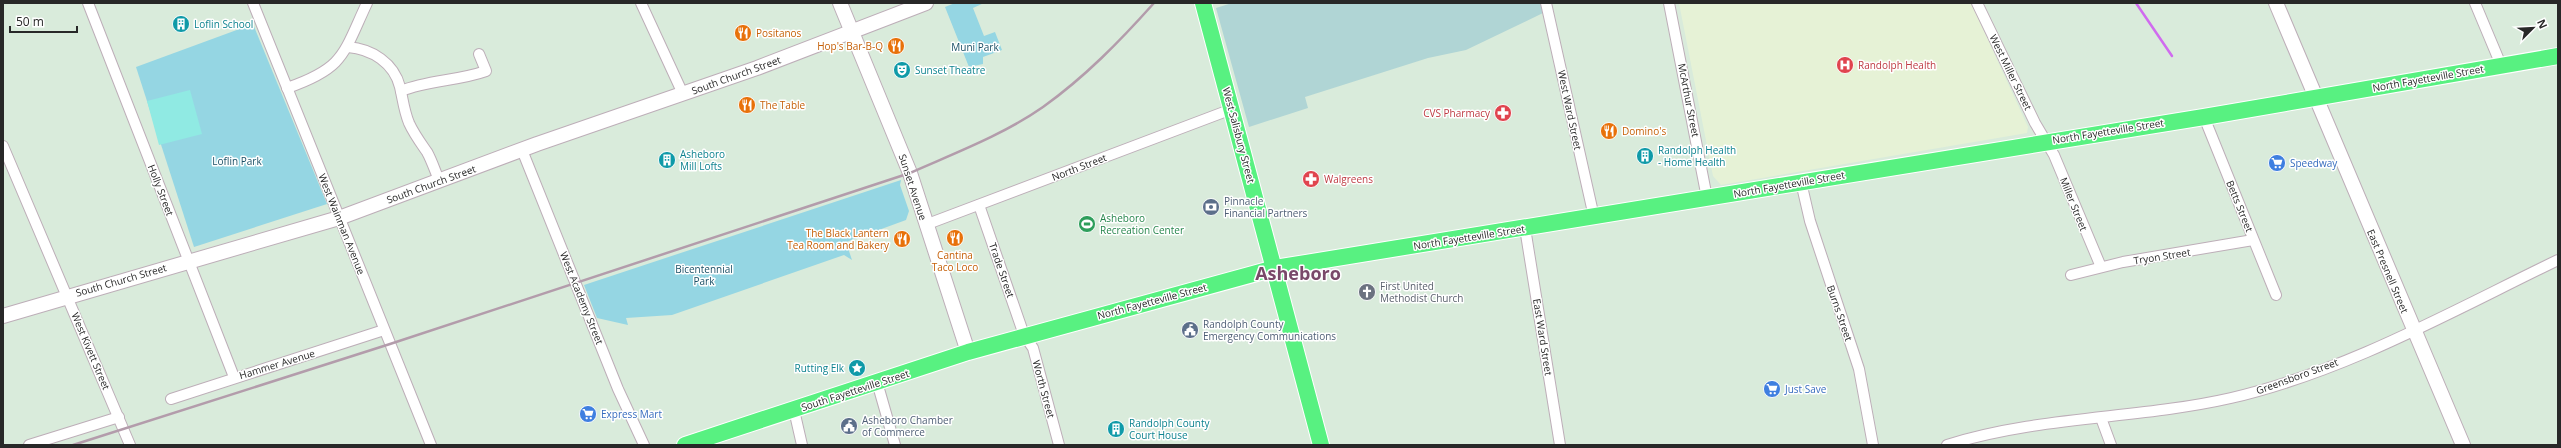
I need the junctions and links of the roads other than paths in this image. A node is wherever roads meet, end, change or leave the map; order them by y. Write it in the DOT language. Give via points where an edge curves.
graph roads {
  1 [pos="88,3"];
  2 [pos="253,3"];
  3 [pos="367,3"];
  4 [pos="640,3"];
  5 [pos="840,3"];
  6 [pos="926,3"];
  7 [pos="1203,3"];
  8 [pos="1546,3"];
  9 [pos="1669,3"];
  10 [pos="1977,3"];
  11 [pos="2276,3"];
  12 [pos="2475,3"];
  13 [pos="852,32"];
  14 [pos="348,47"];
  15 [pos="479,54"];
  16 [pos="2558,56"];
  17 [pos="2501,65"];
  18 [pos="287,88"];
  19 [pos="401,91"];
  20 [pos="683,94"];
  21 [pos="2315,97"];
  22 [pos="1232,110"];
  23 [pos="2204,117"];
  24 [pos="2046,141"];
  25 [pos="3,146"];
  26 [pos="522,150"];
  27 [pos="439,180"];
  28 [pos="1801,182"];
  29 [pos="1707,198"];
  30 [pos="979,204"];
  31 [pos="1594,217"];
  32 [pos="339,218"];
  33 [pos="925,225"];
  34 [pos="1525,228"];
  35 [pos="2253,240"];
  36 [pos="188,260"];
  37 [pos="2558,260"];
  38 [pos="2101,267"];
  39 [pos="1275,268"];
  40 [pos="2071,275"];
  41 [pos="2276,295"];
  42 [pos="67,296"];
  43 [pos="3,316"];
  44 [pos="384,330"];
  45 [pos="2414,331"];
  46 [pos="1024,335"];
  47 [pos="968,352"];
  48 [pos="234,377"];
  49 [pos="876,382"];
  50 [pos="171,399"];
  51 [pos="794,410"];
  52 [pos="120,416"];
  53 [pos="2102,418"];
  54 [pos="29,445"];
  55 [pos="130,445"];
  56 [pos="431,445"];
  57 [pos="644,445"];
  58 [pos="685,445"];
  59 [pos="802,445"];
  60 [pos="895,445"];
  61 [pos="1059,445"];
  62 [pos="1321,445"];
  63 [pos="1560,445"];
  64 [pos="1873,445"];
  65 [pos="1948,445"];
  66 [pos="2111,445"];
  67 [pos="2463,445"];
  1 -- 36 [label="street, Holly Street"];
  2 -- 18 [label="street, West Wainman Avenue"];
  3 -- 14 [label="street"];
  4 -- 20 [label="street"];
  5 -- 13 [label="street, Sunset Avenue"];
  6 -- 13 [label="street, South Church Street"];
  7 -- 22 [label="main road, West Salisbury Street"];
  8 -- 31 [label="street, West Ward Street"];
  9 -- 29 [label="street, McArthur Street"];
  10 -- 24 [label="street, West Miller Street"];
  11 -- 21 [label="street, East Presnell Street"];
  12 -- 17 [label="street"];
  13 -- 20 [label="street, South Church Street"];
  13 -- 33 [label="street, Sunset Avenue" via="910,173"];
  14 -- 18 [label="street" via="341,59 325,72"];
  14 -- 19 [label="street" via="371,52 384,60 393,72"];
  15 -- 19 [label="street" via="486,71 468,77 413,86"];
  16 -- 17 [label="main road, North Fayetteville Street"];
  17 -- 21 [label="main road, North Fayetteville Street"];
  18 -- 32 [label="street, West Wainman Avenue"];
  19 -- 27 [label="street" via="408,121 416,138 428,153"];
  20 -- 26 [label="street, South Church Street"];
  21 -- 23 [label="main road, North Fayetteville Street"];
  21 -- 45 [label="street, East Presnell Street"];
  22 -- 30 [label="street, North Street"];
  22 -- 39 [label="main road, West Salisbury Street"];
  23 -- 24 [label="main road, North Fayetteville Street"];
  23 -- 35 [label="street, Betts Street"];
  24 -- 28 [label="main road, North Fayetteville Street"];
  24 -- 38 [label="street, Miller Street"];
  25 -- 42 [label="street, West Kivett Street"];
  26 -- 27 [label="street, South Church Street"];
  26 -- 57 [label="street, West Academy Street" via="618,389"];
  27 -- 32 [label="street, South Church Street"];
  28 -- 29 [label="main road, North Fayetteville Street"];
  28 -- 64 [label="street, Burns Street" via="1810,221 1860,369"];
  29 -- 31 [label="main road, North Fayetteville Street"];
  30 -- 33 [label="street, North Street"];
  30 -- 46 [label="street, Trade Street"];
  31 -- 34 [label="main road, North Fayetteville Street"];
  32 -- 36 [label="street, South Church Street"];
  32 -- 44 [label="street, West Wainman Avenue"];
  33 -- 47 [label="street, Sunset Avenue"];
  34 -- 39 [label="main road, North Fayetteville Street"];
  34 -- 63 [label="street, East Ward Street"];
  35 -- 38 [label="street, Tryon Street"];
  35 -- 41 [label="street, Betts Street"];
  36 -- 42 [label="street, South Church Street"];
  36 -- 48 [label="street, Holly Street"];
  37 -- 45 [label="street, Greensboro Street"];
  38 -- 40 [label="street, Tryon Street"];
  39 -- 46 [label="main road, North Fayetteville Street"];
  39 -- 62 [label="main road, West Salisbury Street"];
  42 -- 43 [label="street, South Church Street"];
  42 -- 52 [label="street, West Kivett Street"];
  44 -- 48 [label="street, Hammer Avenue"];
  44 -- 56 [label="street, West Wainman Avenue"];
  45 -- 53 [label="street, Greensboro Street" via="2297,379 2262,390 2229,398"];
  45 -- 67 [label="street, East Presnell Street"];
  46 -- 47 [label="main road, South Fayetteville Street"];
  46 -- 61 [label="street, Worth Street" via="1033,348"];
  47 -- 49 [label="main road, South Fayetteville Street"];
  48 -- 50 [label="street, Hammer Avenue"];
  49 -- 51 [label="main road, South Fayetteville Street"];
  49 -- 60 [label="street"];
  51 -- 58 [label="main road, South Fayetteville Street"];
  51 -- 59 [label="street"];
  52 -- 54 [label="street"];
  52 -- 55 [label="street, West Kivett Street"];
  53 -- 65 [label="street, Greensboro Street" via="2017,429"];
  53 -- 66 [label="street"];
}
